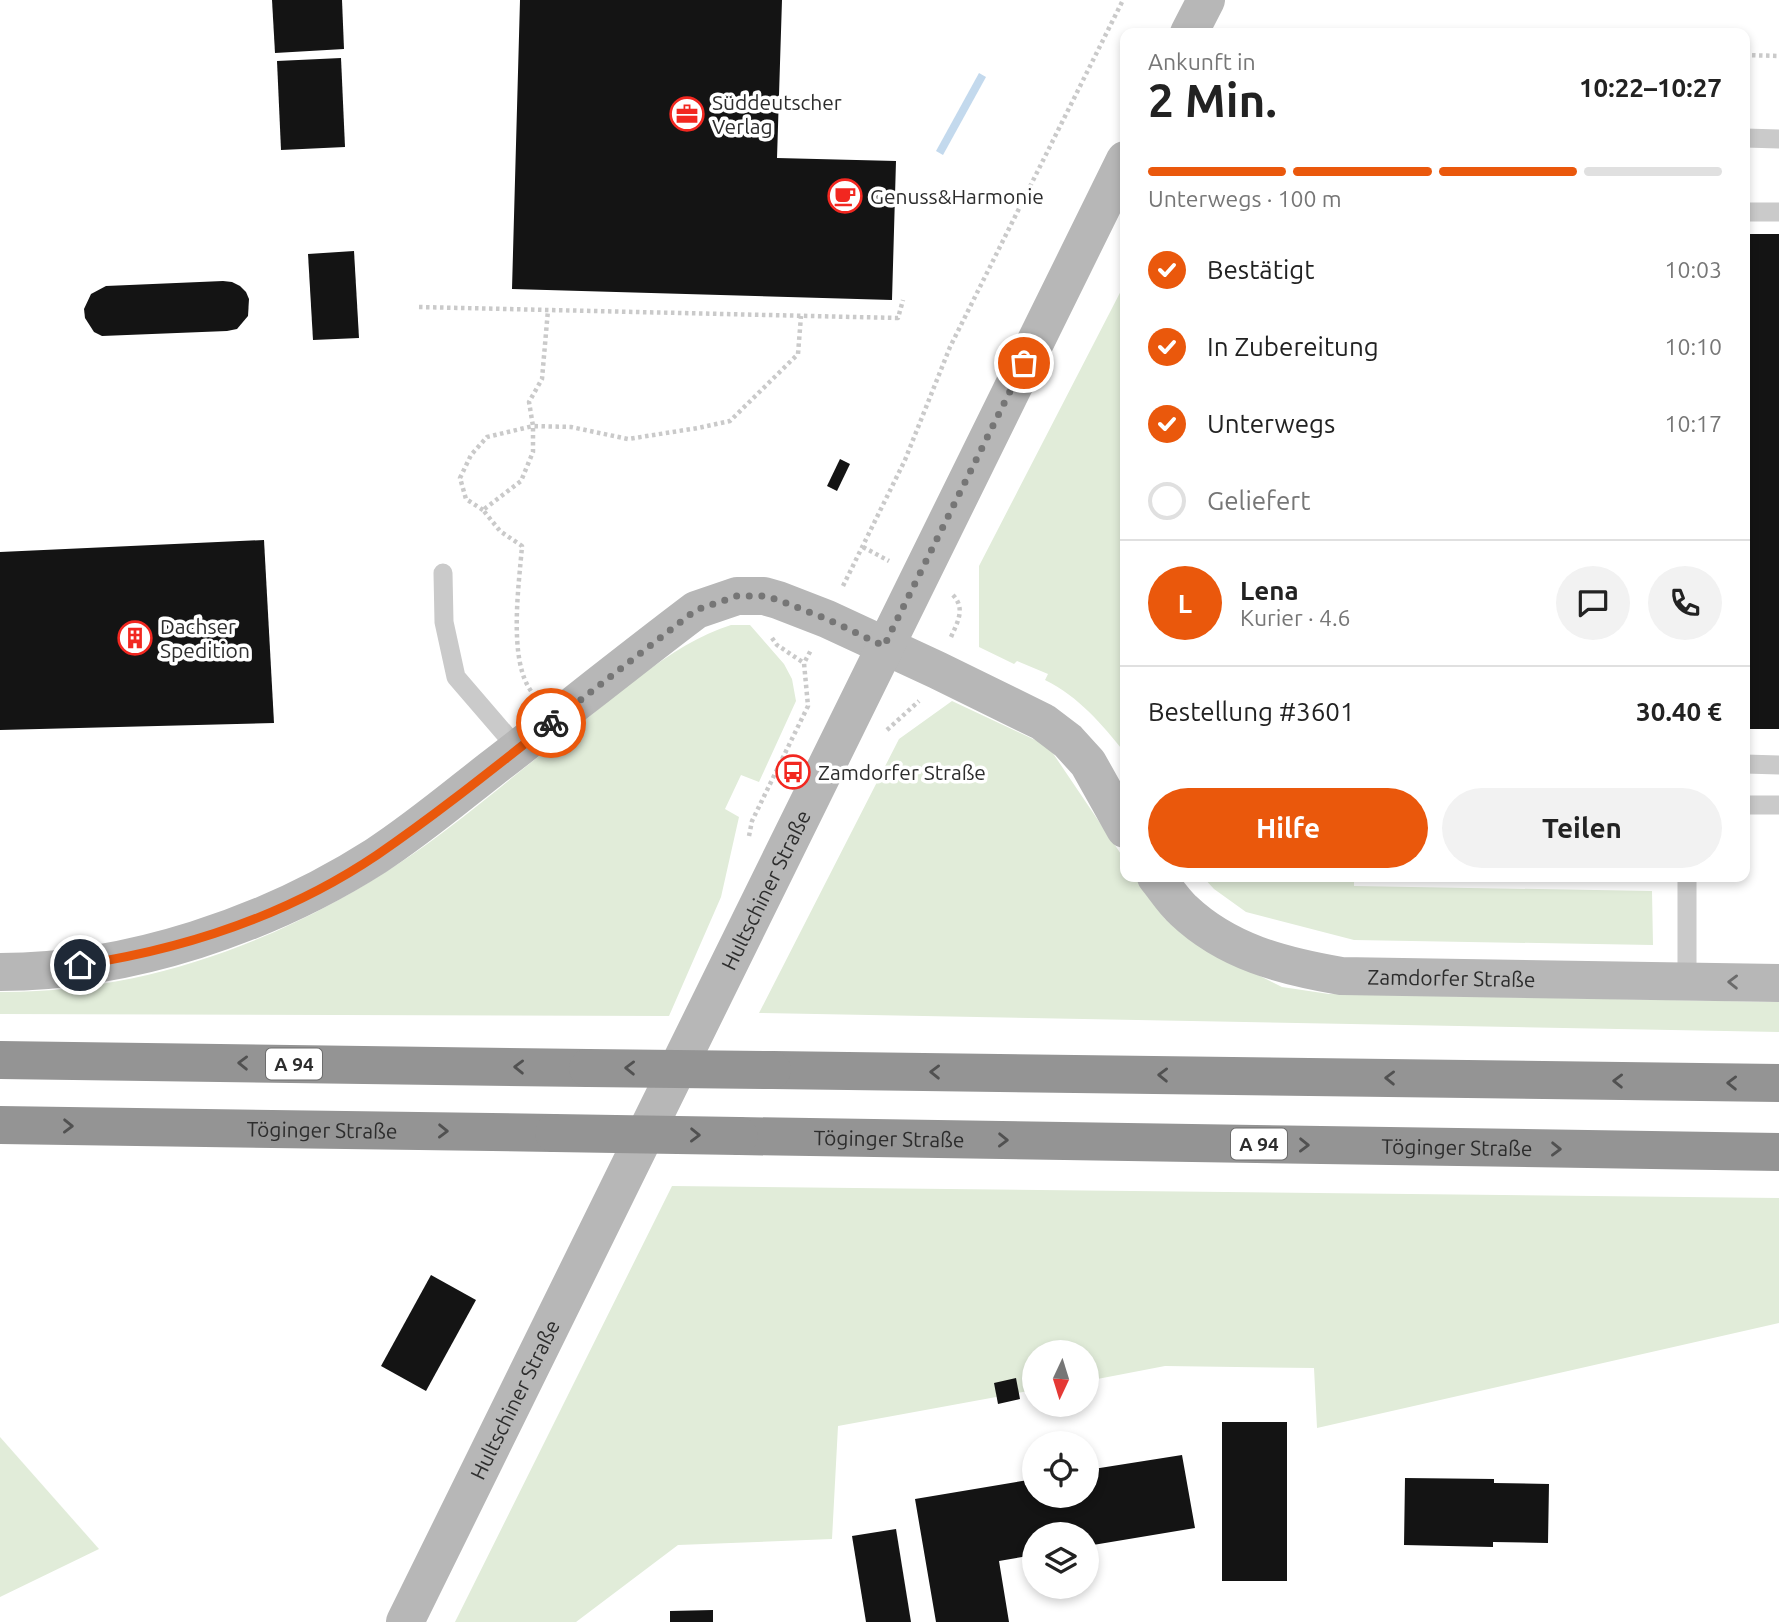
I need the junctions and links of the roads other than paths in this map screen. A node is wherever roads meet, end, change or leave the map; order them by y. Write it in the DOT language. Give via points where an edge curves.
graph roads {
  1 [pos="1206,0"];
  2 [pos="1192,28"];
  3 [pos="1750,138"];
  4 [pos="1779,139"];
  5 [pos="1120,170"];
  6 [pos="1750,212"];
  7 [pos="1779,212"];
  8 [pos="443,573"];
  9 [pos="884,646"];
  10 [pos="517,749"];
  11 [pos="1750,764"];
  12 [pos="1779,765"];
  13 [pos="1750,804"];
  14 [pos="1779,805"];
  15 [pos="1120,820"];
  16 [pos="1160,882"];
  17 [pos="1687,882"];
  18 [pos="0,972"];
  19 [pos="1688,982"];
  20 [pos="1779,983"];
  21 [pos="0,1060"];
  22 [pos="1779,1083"];
  23 [pos="0,1125"];
  24 [pos="1779,1152"];
  25 [pos="405,1622"];
  1 -- 2 [label="street"];
  3 -- 4 [label="lane"];
  5 -- 9 [label="street, Hultschiner Straße"];
  6 -- 7 [label="lane"];
  8 -- 10 [label="lane" via="444,622 456,677"];
  9 -- 10 [label="street" via="778,600 737,596 696,610"];
  9 -- 15 [label="street" via="1051,728 1088,763"];
  9 -- 25 [label="street, Hultschiner Straße"];
  10 -- 18 [label="street" via="376,856 304,897 236,927 187,944 104,961"];
  11 -- 12 [label="lane"];
  13 -- 14 [label="lane"];
  16 -- 19 [label="street, Zamdorfer Straße" via="1183,910 1218,937 1292,968 1341,976"];
  17 -- 19 [label="lane"];
  20 -- 19 [label="street, Zamdorfer Straße, one-way"];
  22 -- 21 [label="highway, A 94, one-way, bridge"];
  23 -- 24 [label="highway, Töginger Straße / A 94, one-way, bridge"];
}
